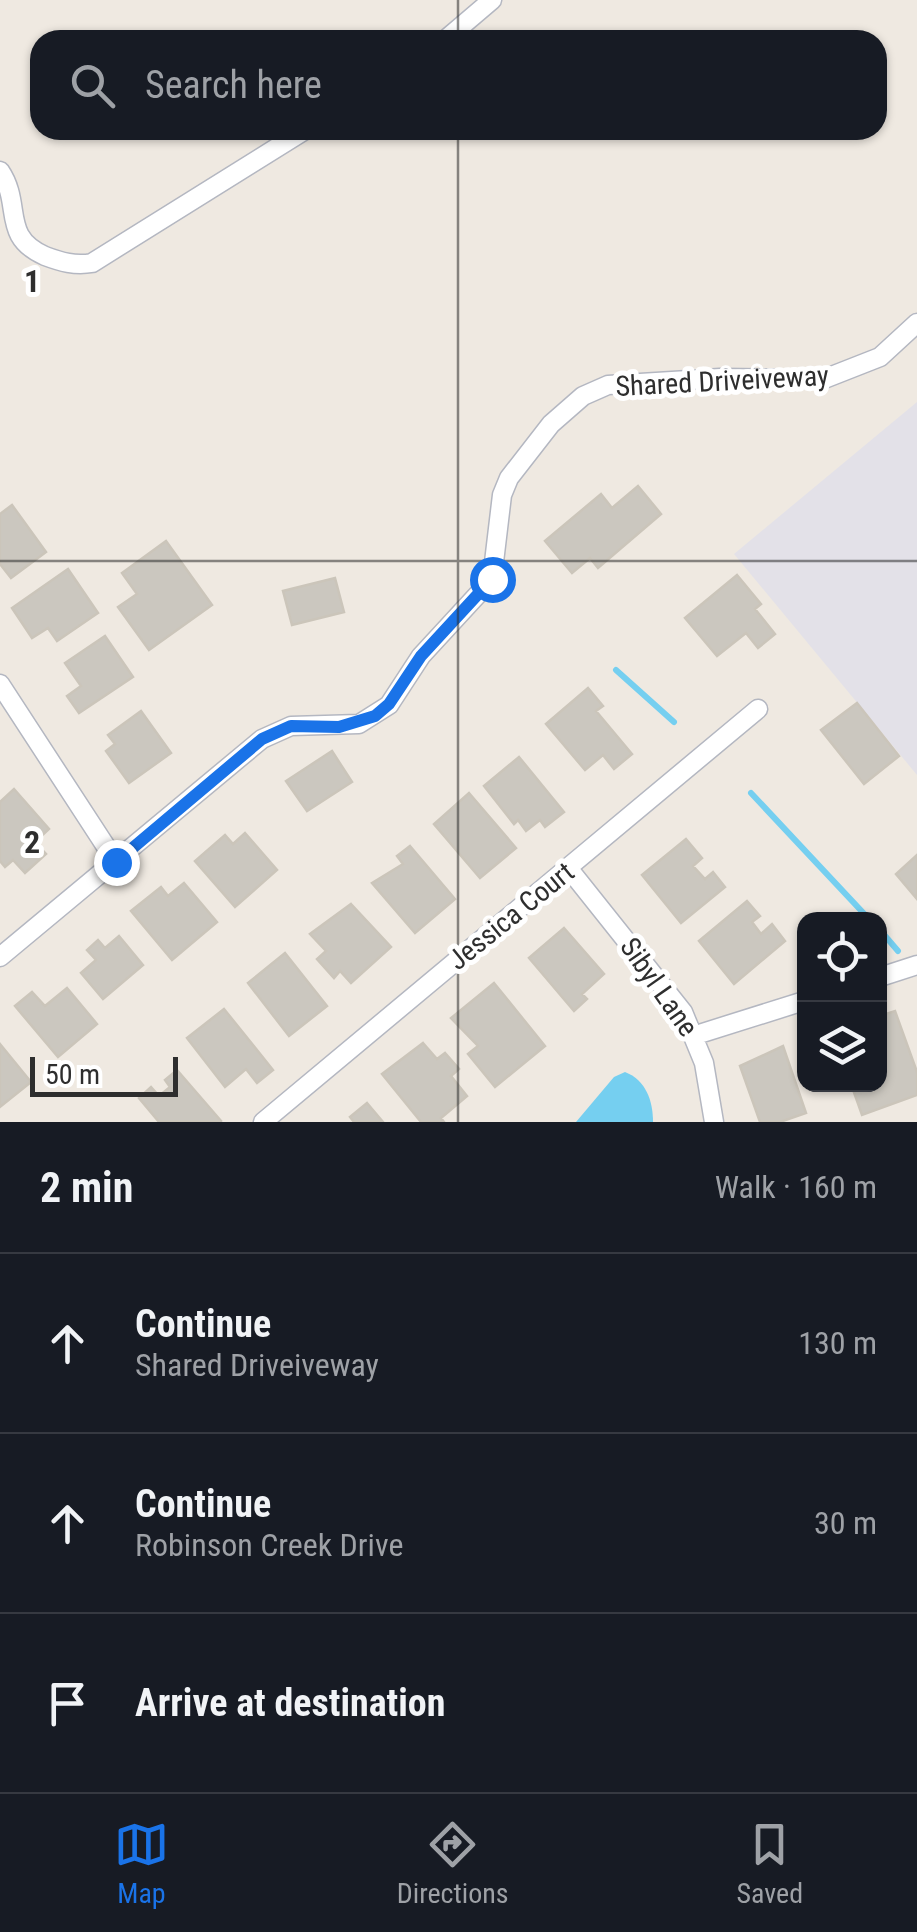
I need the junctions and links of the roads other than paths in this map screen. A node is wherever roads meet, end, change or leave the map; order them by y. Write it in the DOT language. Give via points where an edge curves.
graph roads {
  1 [pos="492,0"];
  2 [pos="457,30"];
  3 [pos="289,140"];
  4 [pos="0,171"];
  5 [pos="917,324"];
  6 [pos="0,684"];
  7 [pos="758,709"];
  8 [pos="116,862"];
  9 [pos="569,869"];
  10 [pos="0,957"];
  11 [pos="917,965"];
  12 [pos="887,975"];
  13 [pos="801,1002"];
  14 [pos="696,1036"];
  15 [pos="264,1122"];
  16 [pos="714,1122"];
  1 -- 2 [label="street"];
  3 -- 4 [label="street" via="80,265 21,243"];
  5 -- 8 [label="street, Shared Driveiveway" via="880,356 824,380 608,384 583,396 551,424 510,478 492,579 421,656 389,704 359,724 279,730 244,751"];
  6 -- 8 [label="street"];
  7 -- 9 [label="street, Jessica Court"];
  8 -- 10 [label="street, Shared Driveiveway"];
  9 -- 14 [label="street, Sibyl Lane" via="665,986"];
  9 -- 15 [label="street, Jessica Court"];
  11 -- 12 [label="street"];
  13 -- 14 [label="street"];
  14 -- 16 [label="street, Sibyl Lane"];
}
